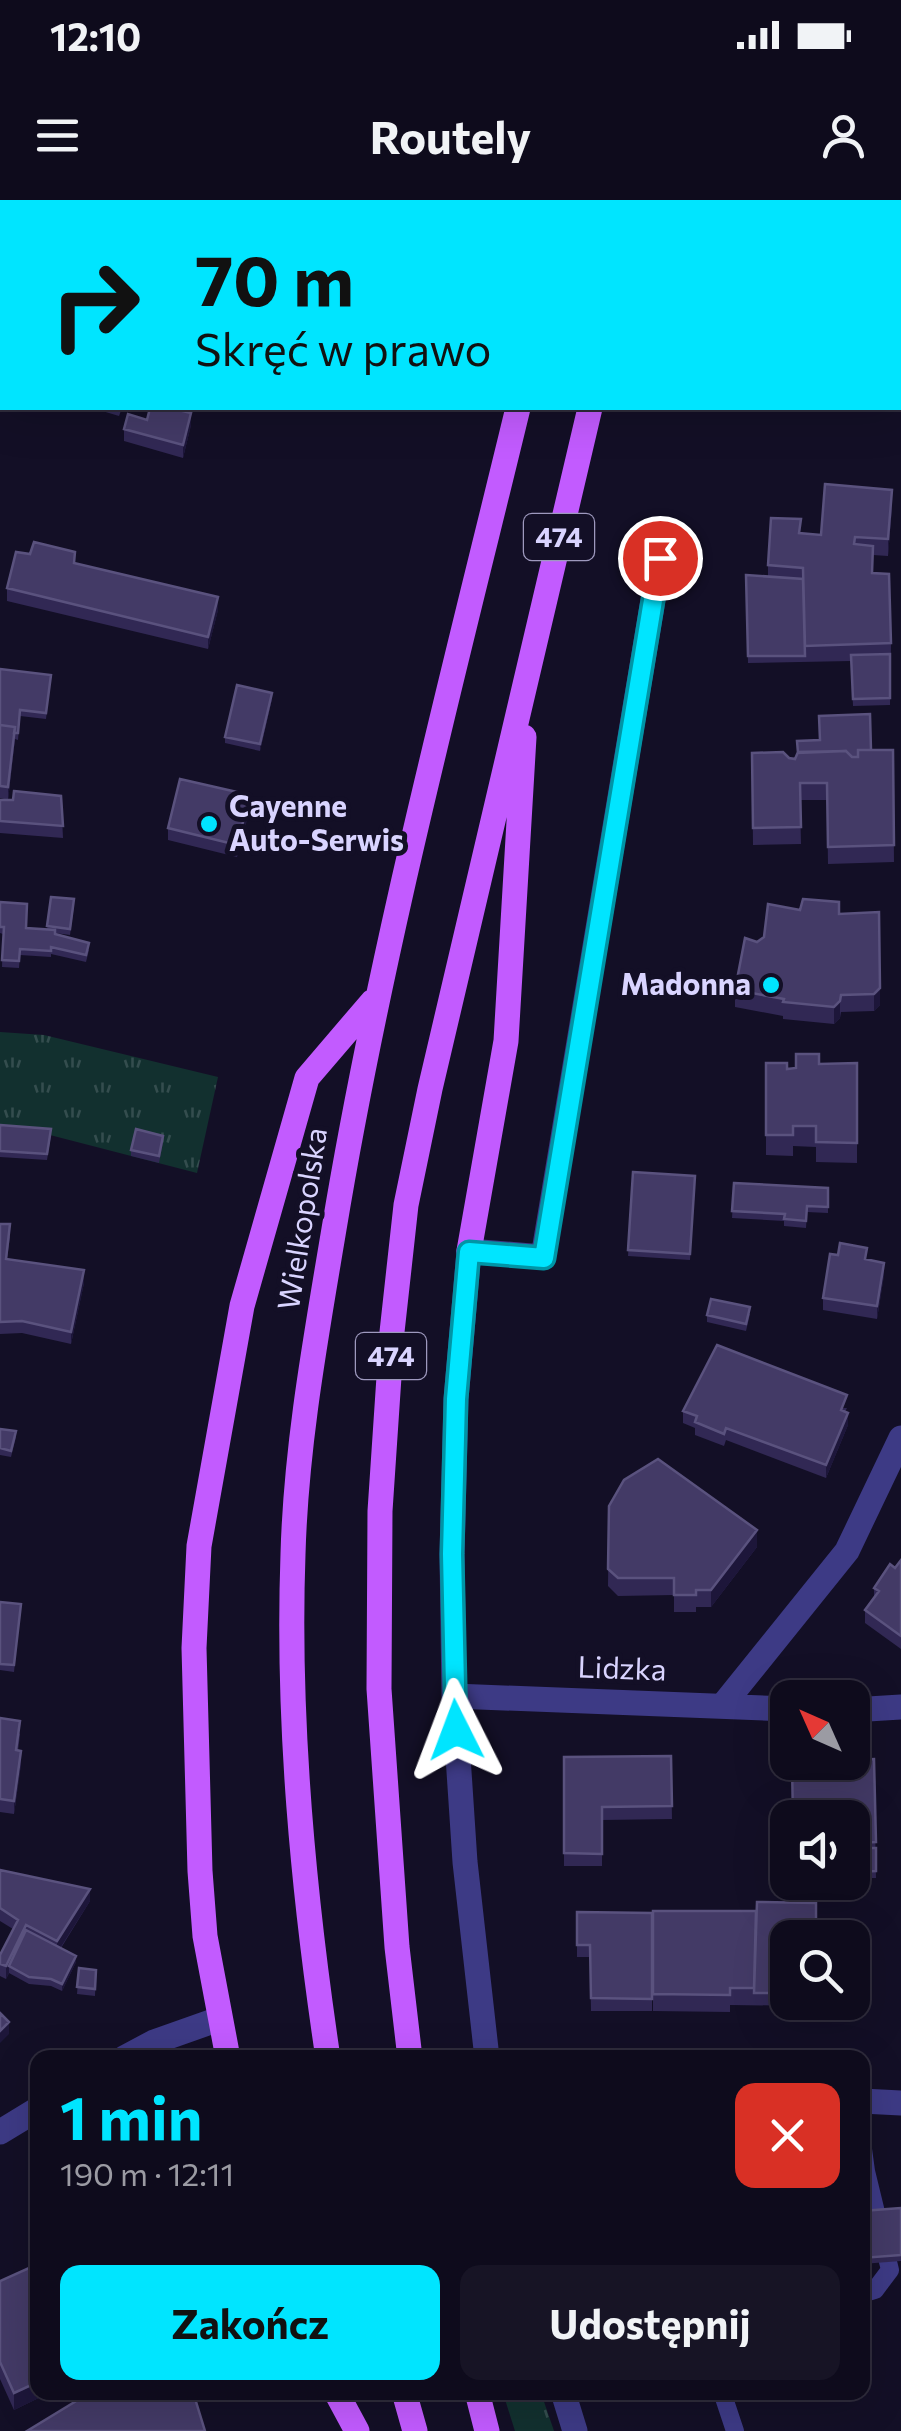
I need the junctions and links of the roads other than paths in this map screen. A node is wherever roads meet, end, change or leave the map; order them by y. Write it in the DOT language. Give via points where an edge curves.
graph roads {
  1 [pos="518,410"];
  2 [pos="590,410"];
  3 [pos="660,558"];
  4 [pos="528,667"];
  5 [pos="376,998"];
  6 [pos="469,1252"];
  7 [pos="901,1438"];
  8 [pos="454,1696"];
  9 [pos="723,1705"];
  10 [pos="901,1707"];
  11 [pos="770,1709"];
  12 [pos="870,1709"];
  13 [pos="219,2019"];
  14 [pos="139,2050"];
  15 [pos="226,2050"];
  16 [pos="327,2050"];
  17 [pos="409,2050"];
  18 [pos="486,2050"];
  19 [pos="870,2101"];
  20 [pos="901,2103"];
  21 [pos="30,2114"];
  22 [pos="0,2132"];
  23 [pos="870,2194"];
  24 [pos="870,2292"];
  25 [pos="340,2400"];
  26 [pos="406,2400"];
  27 [pos="479,2400"];
  28 [pos="565,2400"];
  29 [pos="725,2400"];
  30 [pos="357,2431"];
  31 [pos="415,2431"];
  32 [pos="487,2431"];
  33 [pos="575,2431"];
  34 [pos="736,2431"];
  1 -- 5 [label="main road, Wielkopolska / 474"];
  2 -- 4 [label="main road, 474"];
  3 -- 6 [label="street" via="544,1258"];
  4 -- 6 [label="main road" via="506,1041"];
  4 -- 17 [label="main road, 474" via="406,1205 392,1332 380,1511 379,1690"];
  5 -- 13 [label="main road" via="307,1078 242,1306 199,1546 194,1648 200,1871"];
  5 -- 16 [label="main road, Wielkopolska / 474" via="310,1376 293,1556 301,1852"];
  6 -- 8 [label="street" via="456,1399"];
  7 -- 9 [label="street" via="847,1550"];
  8 -- 9 [label="street, Lidzka"];
  8 -- 18 [label="street"];
  9 -- 11 [label="street, Lidzka"];
  10 -- 12 [label="street"];
  13 -- 14 [label="street"];
  13 -- 15 [label="main road"];
  19 -- 20 [label="street"];
  21 -- 22 [label="street"];
  23 -- 24 [label="lane" via="890,2270"];
  25 -- 30 [label="main road"];
  26 -- 31 [label="main road"];
  27 -- 32 [label="main road"];
  28 -- 33 [label="street"];
  29 -- 34 [label="lane"];
}
